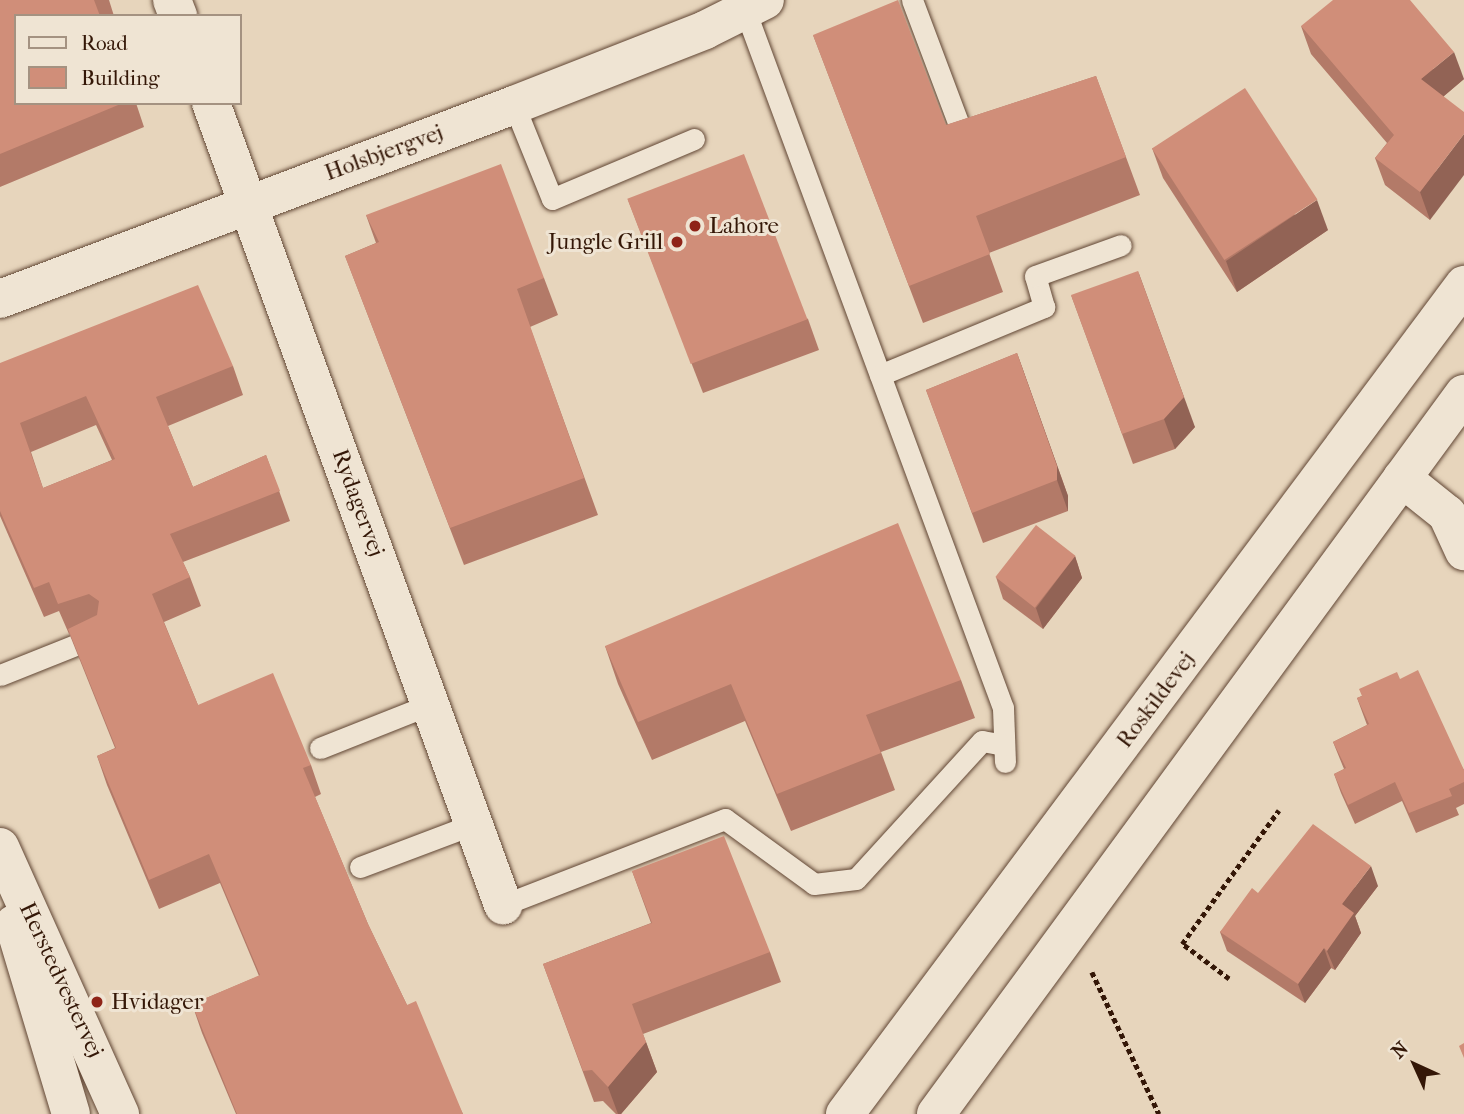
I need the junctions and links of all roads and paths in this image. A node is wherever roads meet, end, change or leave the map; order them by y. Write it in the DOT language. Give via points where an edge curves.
graph roads {
  1 [pos="912,0"];
  2 [pos="755,5"];
  3 [pos="212,105"];
  4 [pos="514,105"];
  5 [pos="962,133"];
  6 [pos="694,139"];
  7 [pos="250,203"];
  8 [pos="1121,245"];
  9 [pos="1464,285"];
  10 [pos="0,299"];
  11 [pos="880,375"];
  12 [pos="1464,394"];
  13 [pos="1402,478"];
  14 [pos="1464,551"];
  15 [pos="98,636"];
  16 [pos="0,675"];
  17 [pos="430,704"];
  18 [pos="320,748"];
  19 [pos="1279,810"];
  20 [pos="474,824"];
  21 [pos="0,847"];
  22 [pos="360,867"];
  23 [pos="0,879"];
  24 [pos="503,905"];
  25 [pos="1071,928"];
  26 [pos="1228,979"];
  27 [pos="71,1114"];
  28 [pos="120,1114"];
  29 [pos="845,1114"];
  30 [pos="936,1114"];
  31 [pos="1159,1114"];
  1 -- 5 [label="lane"];
  2 -- 4 [label="street, Holsbjergvej" via="705,30"];
  2 -- 11 [label="lane"];
  3 -- 7 [label="street, Rydagervej"];
  4 -- 6 [label="lane" via="552,199"];
  4 -- 7 [label="street, Holsbjergvej"];
  7 -- 10 [label="street, Holsbjergvej"];
  7 -- 17 [label="street, Rydagervej"];
  8 -- 11 [label="lane" via="1035,276 1044,307"];
  9 -- 29 [label="street, Roskildevej"];
  11 -- 24 [label="lane" via="1003,708 1005,754 982,741 856,879 814,884 725,819"];
  12 -- 13 [label="street"];
  13 -- 14 [label="street" via="1447,514"];
  13 -- 25 [label="street"];
  15 -- 16 [label="lane"];
  17 -- 18 [label="lane"];
  17 -- 20 [label="street, Rydagervej"];
  19 -- 26 [label="path" via="1182,944"];
  20 -- 22 [label="lane"];
  20 -- 24 [label="street, Rydagervej"];
  21 -- 28 [label="street, Herstedvestervej"];
  23 -- 27 [label="street, Herstedvestervej"];
  25 -- 30 [label="street"];
  25 -- 31 [label="path"];
}
